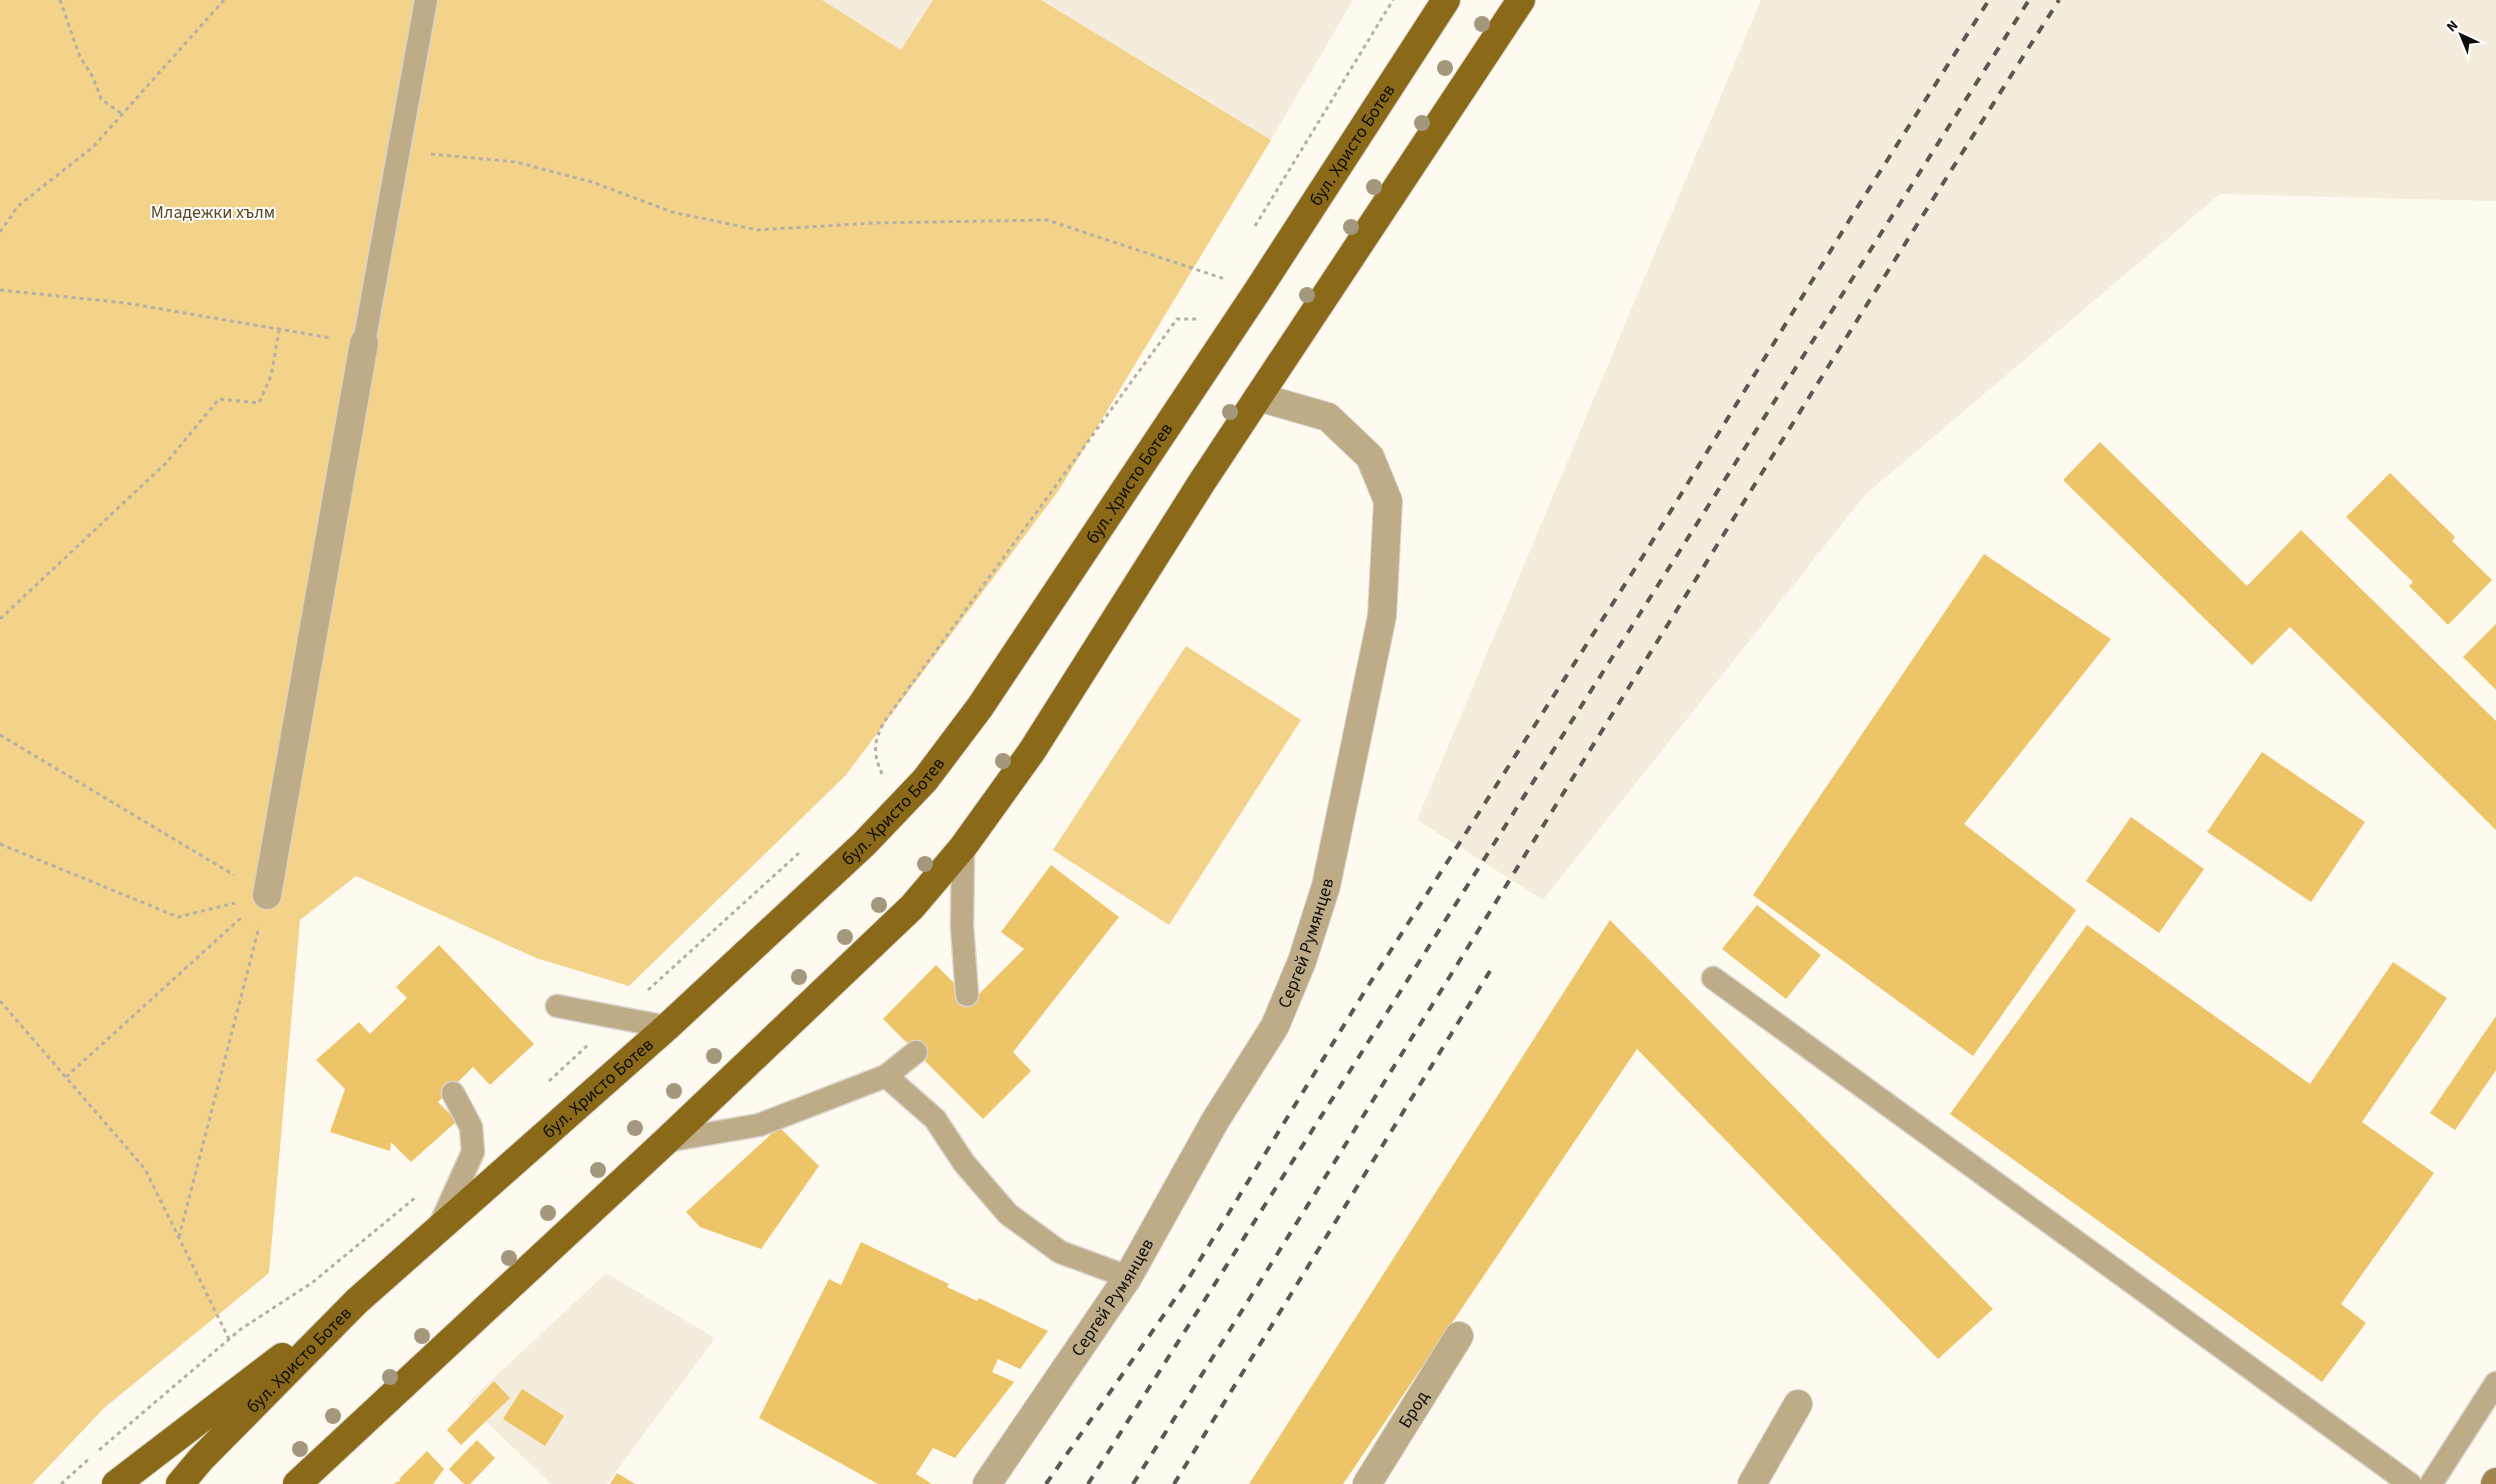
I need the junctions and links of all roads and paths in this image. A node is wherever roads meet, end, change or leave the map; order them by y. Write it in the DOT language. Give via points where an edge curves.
graph roads {
  1 [pos="60,0"];
  2 [pos="224,0"];
  3 [pos="426,0"];
  4 [pos="1393,0"];
  5 [pos="1446,0"];
  6 [pos="1521,0"];
  7 [pos="122,114"];
  8 [pos="398,151"];
  9 [pos="1254,228"];
  10 [pos="0,232"];
  11 [pos="1228,270"];
  12 [pos="1223,278"];
  13 [pos="1220,286"];
  14 [pos="0,290"];
  15 [pos="1258,290"];
  16 [pos="1206,319"];
  17 [pos="279,331"];
  18 [pos="364,343"];
  19 [pos="1258,397"];
  20 [pos="0,620"];
  21 [pos="0,735"];
  22 [pos="883,777"];
  23 [pos="0,844"];
  24 [pos="963,847"];
  25 [pos="267,895"];
  26 [pos="1712,978"];
  27 [pos="967,995"];
  28 [pos="0,1001"];
  29 [pos="558,1006"];
  30 [pos="667,1027"];
  31 [pos="916,1052"];
  32 [pos="886,1076"];
  33 [pos="66,1077"];
  34 [pos="453,1093"];
  35 [pos="666,1141"];
  36 [pos="439,1228"];
  37 [pos="179,1237"];
  38 [pos="1128,1277"];
  39 [pos="357,1300"];
  40 [pos="1459,1336"];
  41 [pos="229,1340"];
  42 [pos="2496,1383"];
  43 [pos="1798,1404"];
  44 [pos="116,1484"];
  45 [pos="180,1484"];
  46 [pos="297,1484"];
  47 [pos="987,1484"];
  48 [pos="1367,1484"];
  49 [pos="1752,1484"];
  50 [pos="2410,1484"];
  51 [pos="2431,1484"];
  1 -- 7 [label="path" via="80,57 93,76 101,99"];
  2 -- 7 [label="path"];
  3 -- 8 [label="lane"];
  4 -- 9 [label="path"];
  5 -- 15 [label="main road, бул. Христо Ботев"];
  6 -- 19 [label="main road"];
  7 -- 10 [label="path" via="93,147 18,206"];
  8 -- 12 [label="path" via="516,162 592,182 672,212 758,230 872,223 1047,220"];
  8 -- 18 [label="lane"];
  11 -- 12 [label="path"];
  12 -- 13 [label="path"];
  12 -- 15 [label="path"];
  14 -- 17 [label="path" via="126,304"];
  15 -- 30 [label="main road, бул. Христо Ботев" via="980,707 925,780 864,844"];
  16 -- 22 [label="path" via="1177,319 884,722 876,738 874,756"];
  17 -- 18 [label="path"];
  17 -- 20 [label="path" via="272,376 259,403 219,399 166,463"];
  18 -- 25 [label="street"];
  19 -- 24 [label="main road" via="1032,751"];
  19 -- 38 [label="street, Сергей Румянцев" via="1328,417 1370,457 1388,501 1382,616 1326,886 1302,961 1275,1026 1216,1121"];
  21 -- 25 [label="path"];
  23 -- 25 [label="path" via="178,917"];
  24 -- 27 [label="lane" via="962,926"];
  24 -- 35 [label="main road" via="912,907"];
  25 -- 33 [label="path"];
  25 -- 37 [label="path"];
  26 -- 50 [label="lane"];
  28 -- 33 [label="path"];
  29 -- 30 [label="lane"];
  30 -- 36 [label="main road, бул. Христо Ботев"];
  31 -- 32 [label="lane"];
  32 -- 35 [label="lane" via="759,1125"];
  32 -- 38 [label="lane" via="935,1119 964,1163 1008,1214 1060,1252"];
  33 -- 37 [label="path" via="145,1169"];
  34 -- 36 [label="lane" via="471,1127 473,1152"];
  35 -- 46 [label="main road"];
  36 -- 39 [label="main road, бул. Христо Ботев"];
  37 -- 41 [label="path"];
  38 -- 47 [label="street, Сергей Румянцев"];
  39 -- 44 [label="main road"];
  39 -- 45 [label="main road, бул. Христо Ботев"];
  40 -- 48 [label="street, Брод"];
  42 -- 51 [label="lane"];
  43 -- 49 [label="street"];
}
